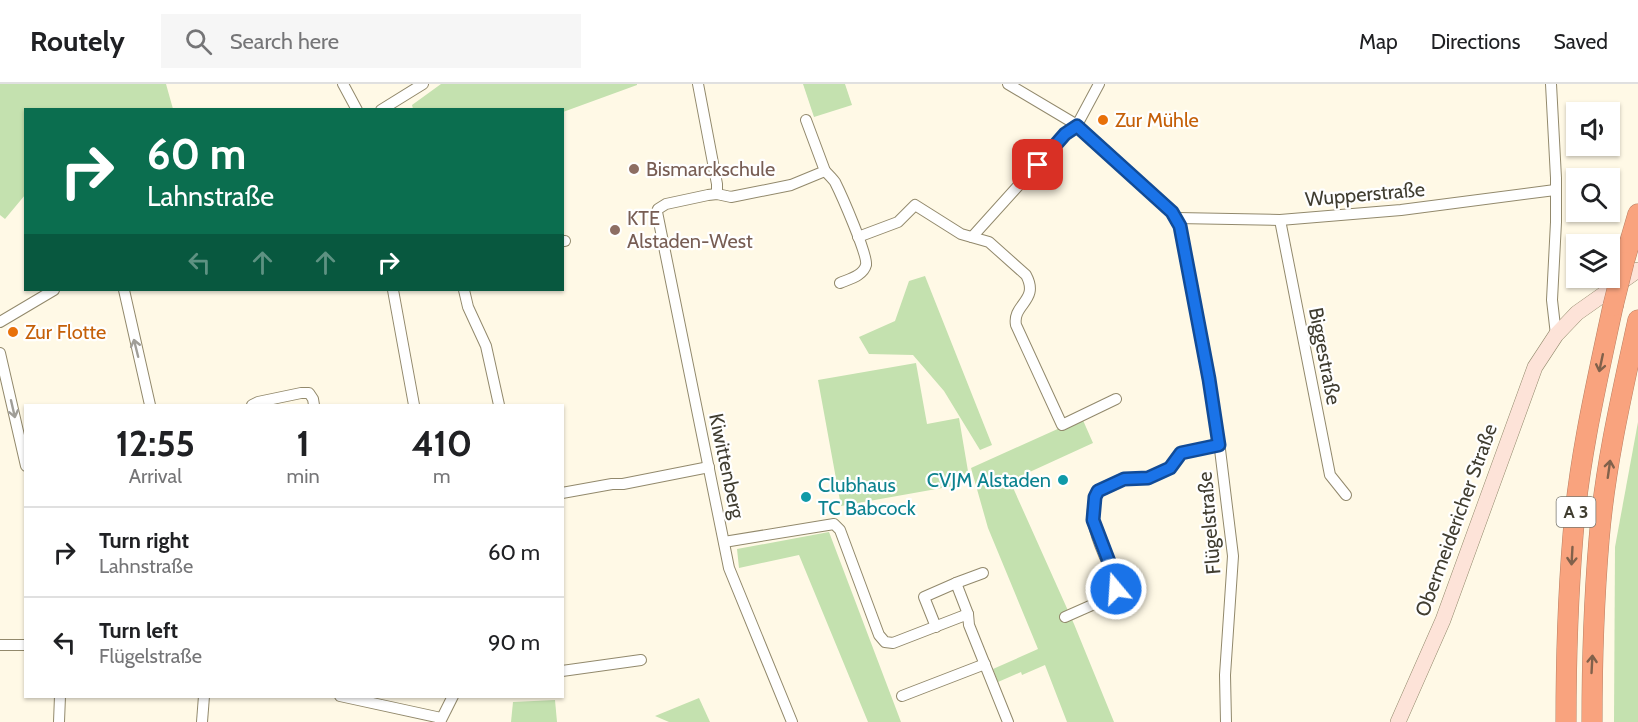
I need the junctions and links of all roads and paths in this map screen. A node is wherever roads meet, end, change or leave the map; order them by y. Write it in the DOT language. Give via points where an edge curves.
graph roads {
  1 [pos="343,84"];
  2 [pos="423,84"];
  3 [pos="698,84"];
  4 [pos="1008,84"];
  5 [pos="1100,84"];
  6 [pos="1551,84"];
  7 [pos="356,108"];
  8 [pos="384,108"];
  9 [pos="806,120"];
  10 [pos="1077,126"];
  11 [pos="825,171"];
  12 [pos="1555,190"];
  13 [pos="717,194"];
  14 [pos="1638,214"];
  15 [pos="1177,218"];
  16 [pos="1280,220"];
  17 [pos="858,237"];
  18 [pos="972,237"];
  19 [pos="1631,266"];
  20 [pos="840,283"];
  21 [pos="52,291"];
  22 [pos="124,291"];
  23 [pos="393,291"];
  24 [pos="464,291"];
  25 [pos="1638,320"];
  26 [pos="0,322"];
  27 [pos="1556,335"];
  28 [pos="0,353"];
  29 [pos="1116,399"];
  30 [pos="150,404"];
  31 [pos="254,404"];
  32 [pos="314,404"];
  33 [pos="414,404"];
  34 [pos="499,404"];
  35 [pos="1219,445"];
  36 [pos="24,457"];
  37 [pos="709,467"];
  38 [pos="564,493"];
  39 [pos="1346,495"];
  40 [pos="724,542"];
  41 [pos="983,573"];
  42 [pos="956,583"];
  43 [pos="968,614"];
  44 [pos="1065,617"];
  45 [pos="936,627"];
  46 [pos="0,645"];
  47 [pos="24,645"];
  48 [pos="641,660"];
  49 [pos="985,663"];
  50 [pos="564,671"];
  51 [pos="903,696"];
  52 [pos="60,698"];
  53 [pos="204,698"];
  54 [pos="348,698"];
  55 [pos="452,698"];
  56 [pos="440,720"];
  57 [pos="59,722"];
  58 [pos="202,722"];
  59 [pos="792,722"];
  60 [pos="1008,722"];
  61 [pos="1226,722"];
  62 [pos="1398,722"];
  63 [pos="1566,722"];
  64 [pos="1592,722"];
  1 -- 7 [label="street"];
  2 -- 8 [label="street"];
  3 -- 13 [label="street"];
  4 -- 10 [label="street"];
  5 -- 10 [label="street"];
  6 -- 12 [label="street"];
  9 -- 11 [label="street"];
  10 -- 15 [label="street"];
  10 -- 18 [label="street" via="1065,134"];
  11 -- 13 [label="street" via="791,185 731,197"];
  11 -- 17 [label="street" via="834,179"];
  12 -- 16 [label="street, Wupperstraße" via="1401,210"];
  12 -- 27 [label="street" via="1552,300"];
  13 -- 37 [label="street, Kiwittenberg" via="658,209"];
  14 -- 19 [label="highway, A 3"];
  15 -- 16 [label="street, Wupperstraße"];
  15 -- 35 [label="street, Flügelstraße"];
  16 -- 39 [label="street, Biggestraße" via="1330,475"];
  17 -- 18 [label="street" via="898,222 915,205"];
  17 -- 20 [label="street" via="865,269"];
  18 -- 29 [label="street" via="989,242 1029,280 1028,300 1018,311 1016,325 1062,425"];
  19 -- 27 [label="main road, Obermeidericher Straße"];
  19 -- 63 [label="highway, A 3, one-way, bridge" via="1613,306 1590,411 1573,533"];
  21 -- 26 [label="street"];
  30 -- 22 [label="street, one-way"];
  23 -- 33 [label="street"];
  24 -- 34 [label="street" via="486,345"];
  64 -- 25 [label="highway, A 3, one-way" via="1599,538 1614,429"];
  27 -- 62 [label="main road, Obermeidericher Straße" via="1535,367 1448,609"];
  28 -- 36 [label="street, one-way"];
  31 -- 32 [label="street" via="309,393"];
  35 -- 44 [label="street" via="1181,453 1170,468 1148,478 1124,479 1098,491 1093,520 1116,589 1108,598"];
  35 -- 61 [label="street, Flügelstraße" via="1233,562 1225,675"];
  37 -- 38 [label="street"];
  37 -- 40 [label="street, Kiwittenberg"];
  40 -- 45 [label="street" via="834,524 840,530 881,639 893,643"];
  40 -- 59 [label="street, Kiwittenberg" via="732,578"];
  41 -- 42 [label="street"];
  42 -- 43 [label="street"];
  42 -- 45 [label="street" via="924,597"];
  43 -- 45 [label="street"];
  43 -- 49 [label="street"];
  46 -- 47 [label="street"];
  48 -- 50 [label="street"];
  49 -- 51 [label="street"];
  49 -- 60 [label="street"];
  52 -- 57 [label="street"];
  53 -- 58 [label="street"];
  54 -- 56 [label="street"];
  55 -- 56 [label="street"];
}
